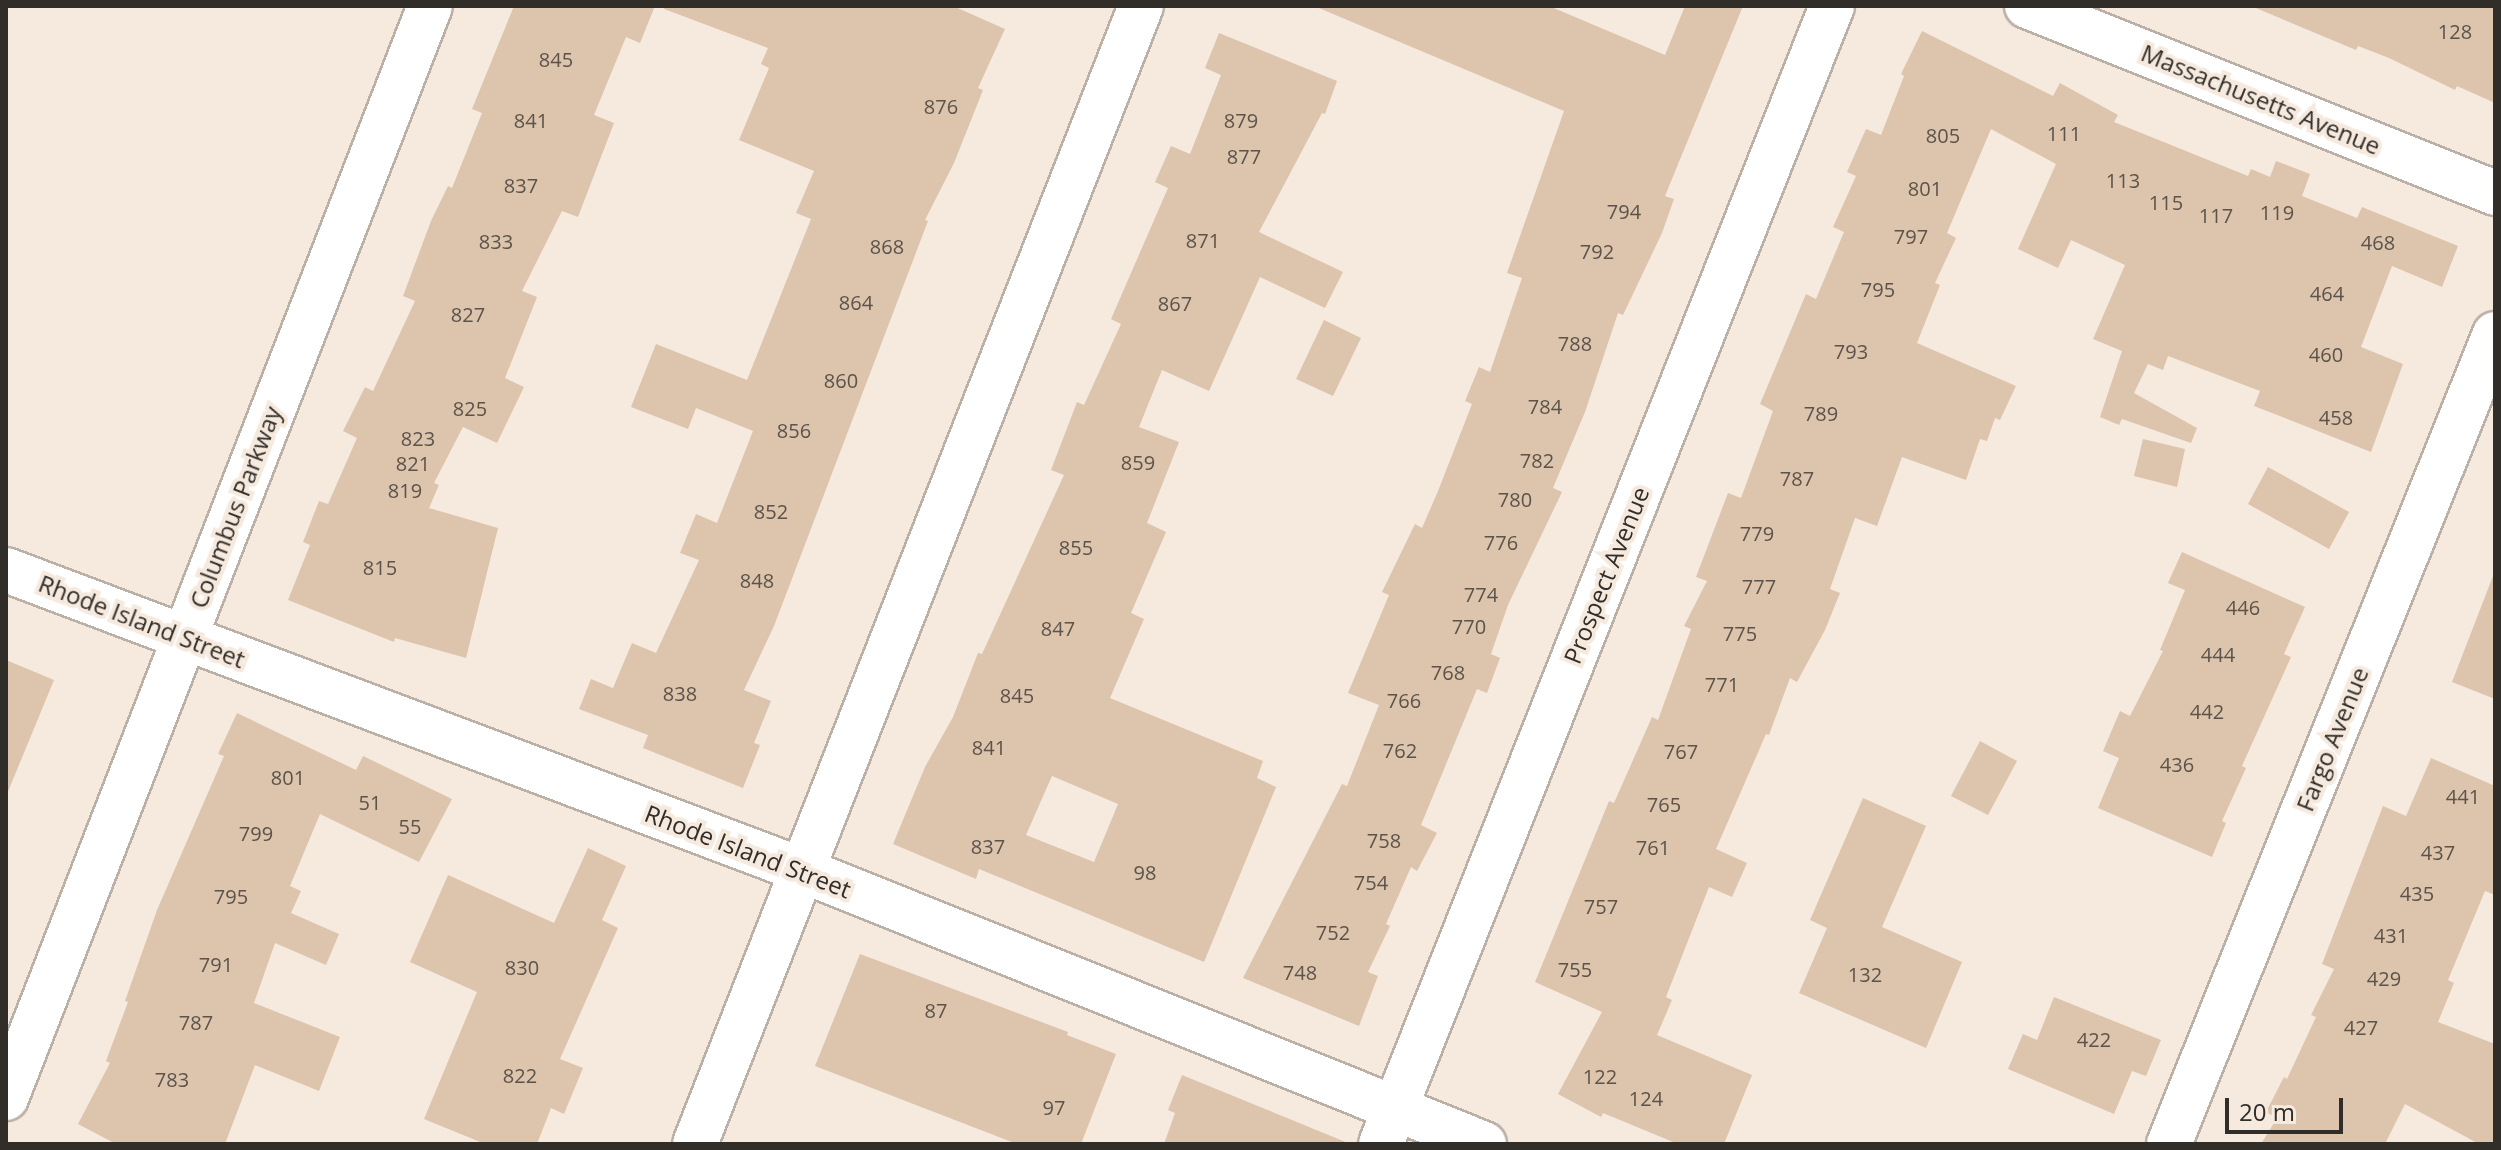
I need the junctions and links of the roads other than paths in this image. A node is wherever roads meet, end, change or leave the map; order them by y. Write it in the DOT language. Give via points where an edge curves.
graph roads {
  1 [pos="430,6"];
  2 [pos="1141,6"];
  3 [pos="1832,6"];
  4 [pos="2027,6"];
  5 [pos="2495,193"];
  6 [pos="2495,334"];
  7 [pos="6,570"];
  8 [pos="185,637"];
  9 [pos="802,870"];
  10 [pos="6,1098"];
  11 [pos="1388,1127"];
  12 [pos="695,1144"];
  13 [pos="1484,1144"];
  14 [pos="2169,1144"];
  1 -- 8 [label="street, Columbus Parkway"];
  2 -- 9 [label="street"];
  3 -- 11 [label="street, Prospect Avenue"];
  4 -- 5 [label="street, Massachusetts Avenue"];
  6 -- 14 [label="street, Fargo Avenue"];
  7 -- 8 [label="street, Rhode Island Street"];
  8 -- 9 [label="street, Rhode Island Street"];
  8 -- 10 [label="street, Columbus Parkway"];
  9 -- 11 [label="street, Rhode Island Street"];
  9 -- 12 [label="street"];
  11 -- 13 [label="street, Rhode Island Street"];
}
